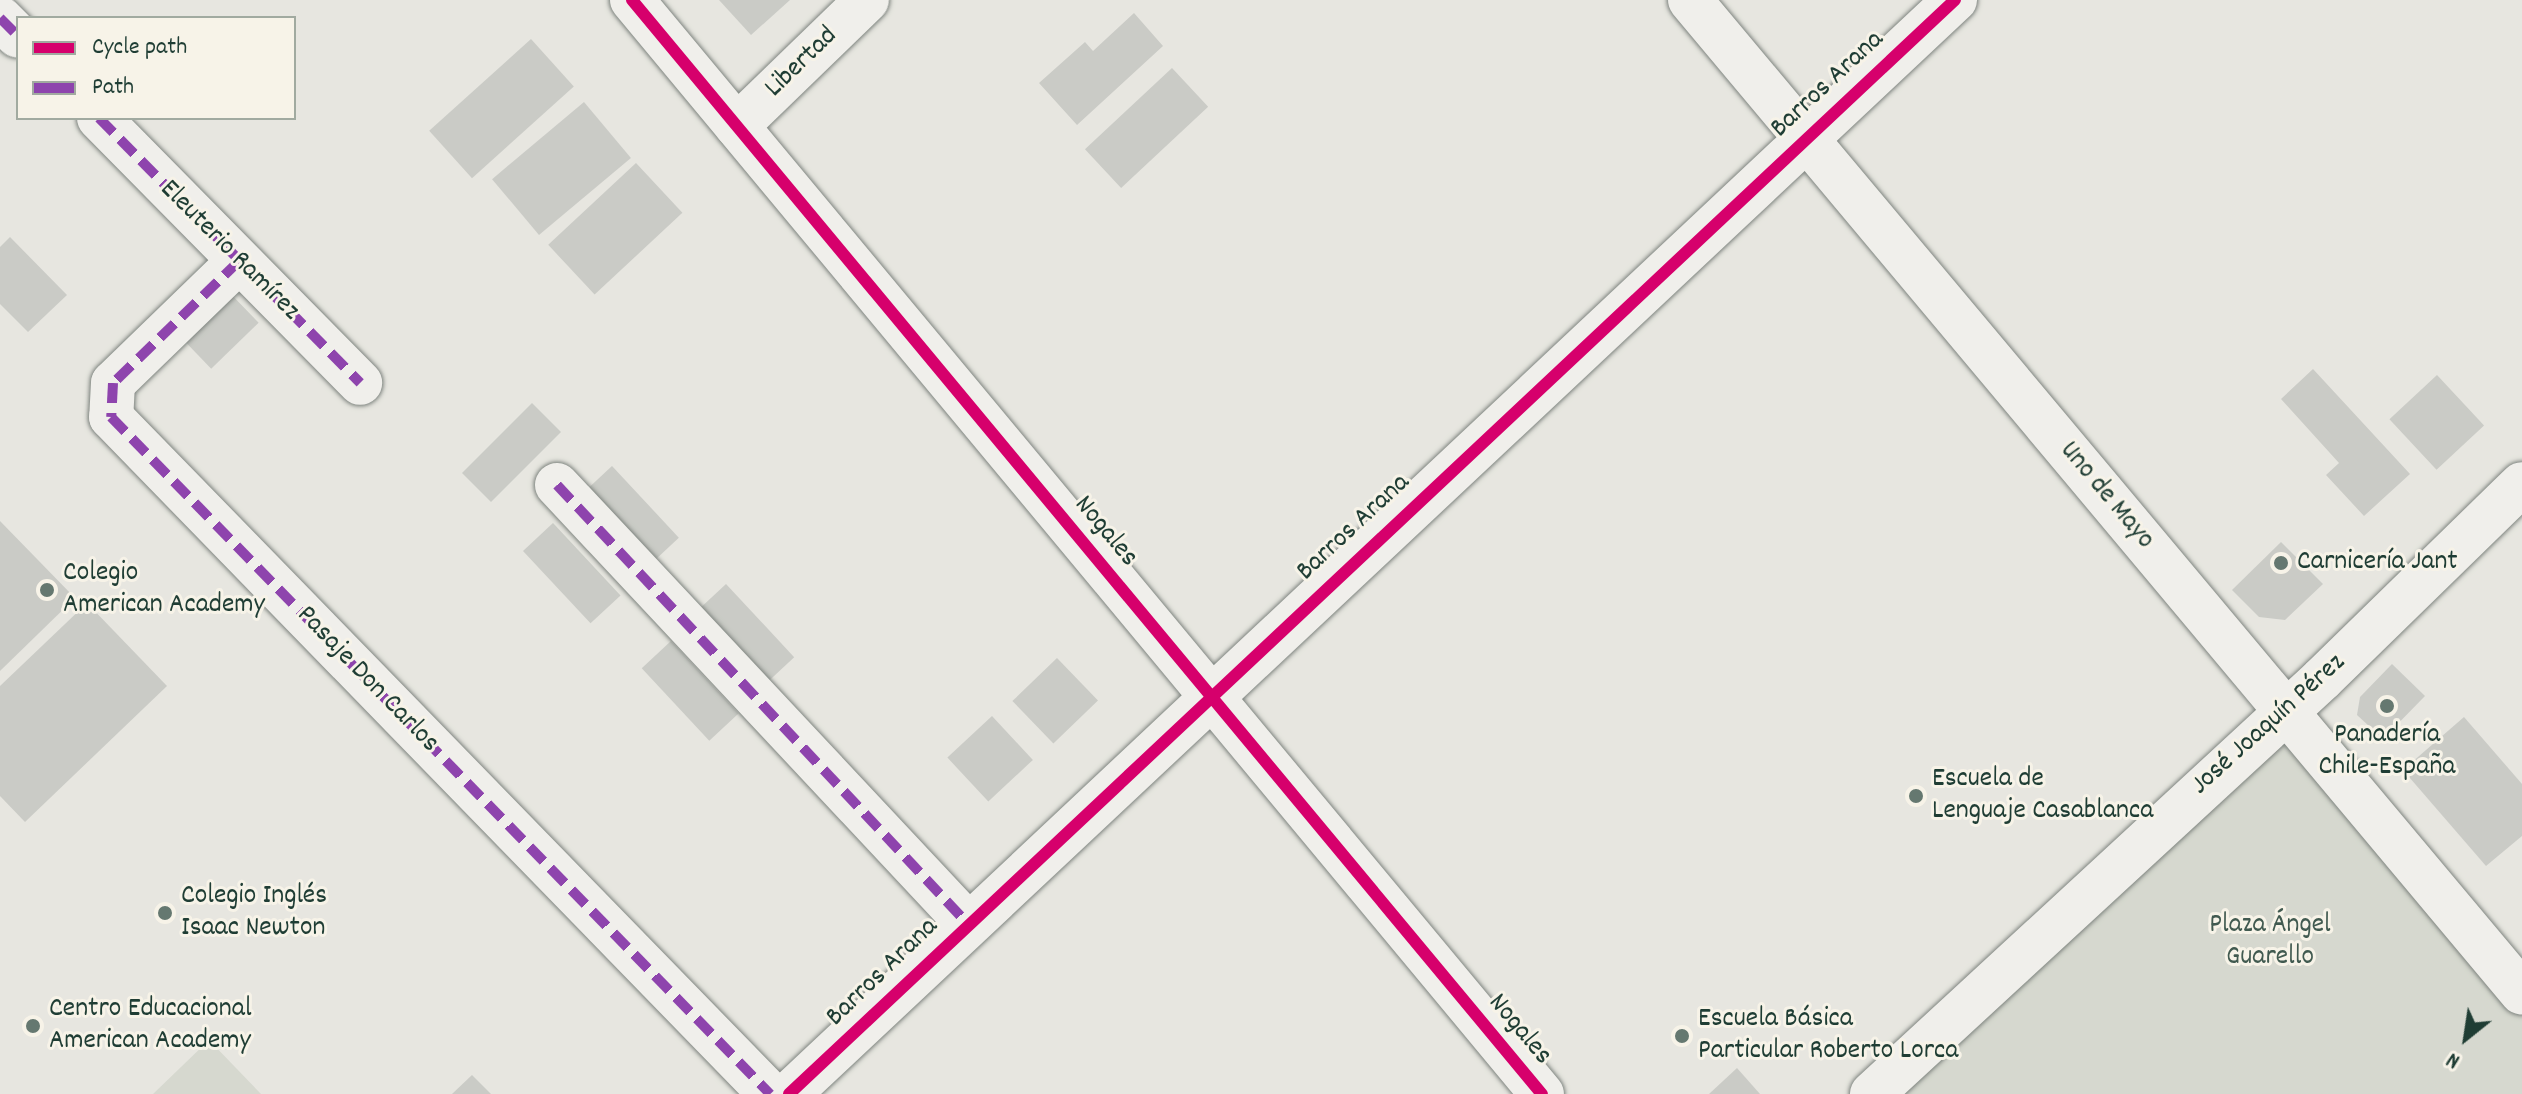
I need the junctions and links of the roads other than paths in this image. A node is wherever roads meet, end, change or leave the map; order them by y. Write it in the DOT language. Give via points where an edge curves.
graph roads {
  1 [pos="632,0"];
  2 [pos="867,0"];
  3 [pos="1690,0"];
  4 [pos="1955,0"];
  5 [pos="0,18"];
  6 [pos="16,34"];
  7 [pos="101,120"];
  8 [pos="737,126"];
  9 [pos="1806,138"];
  10 [pos="239,261"];
  11 [pos="360,383"];
  12 [pos="2522,484"];
  13 [pos="557,485"];
  14 [pos="1210,695"];
  15 [pos="2286,711"];
  16 [pos="968,924"];
  17 [pos="2522,993"];
  18 [pos="770,1094"];
  19 [pos="789,1094"];
  20 [pos="1542,1094"];
  21 [pos="1872,1094"];
  1 -- 8 [label="street, Nogales"];
  2 -- 8 [label="street, Libertad"];
  3 -- 9 [label="street, Uno de Mayo"];
  4 -- 9 [label="street, Barros Arana"];
  5 -- 6 [label="street"];
  7 -- 10 [label="street, Eleuterio Ramírez"];
  8 -- 14 [label="street, Nogales"];
  9 -- 14 [label="street, Barros Arana"];
  9 -- 15 [label="street, Uno de Mayo"];
  10 -- 11 [label="street, Eleuterio Ramírez"];
  10 -- 18 [label="street, Pasaje Don Carlos" via="113,383 111,417"];
  12 -- 15 [label="street, José Joaquín Pérez"];
  13 -- 16 [label="street, Barros Arana"];
  14 -- 16 [label="street, Barros Arana"];
  14 -- 20 [label="street, Nogales"];
  15 -- 17 [label="street, Uno de Mayo"];
  15 -- 21 [label="street, José Joaquín Pérez"];
  16 -- 19 [label="street, Barros Arana"];
}
